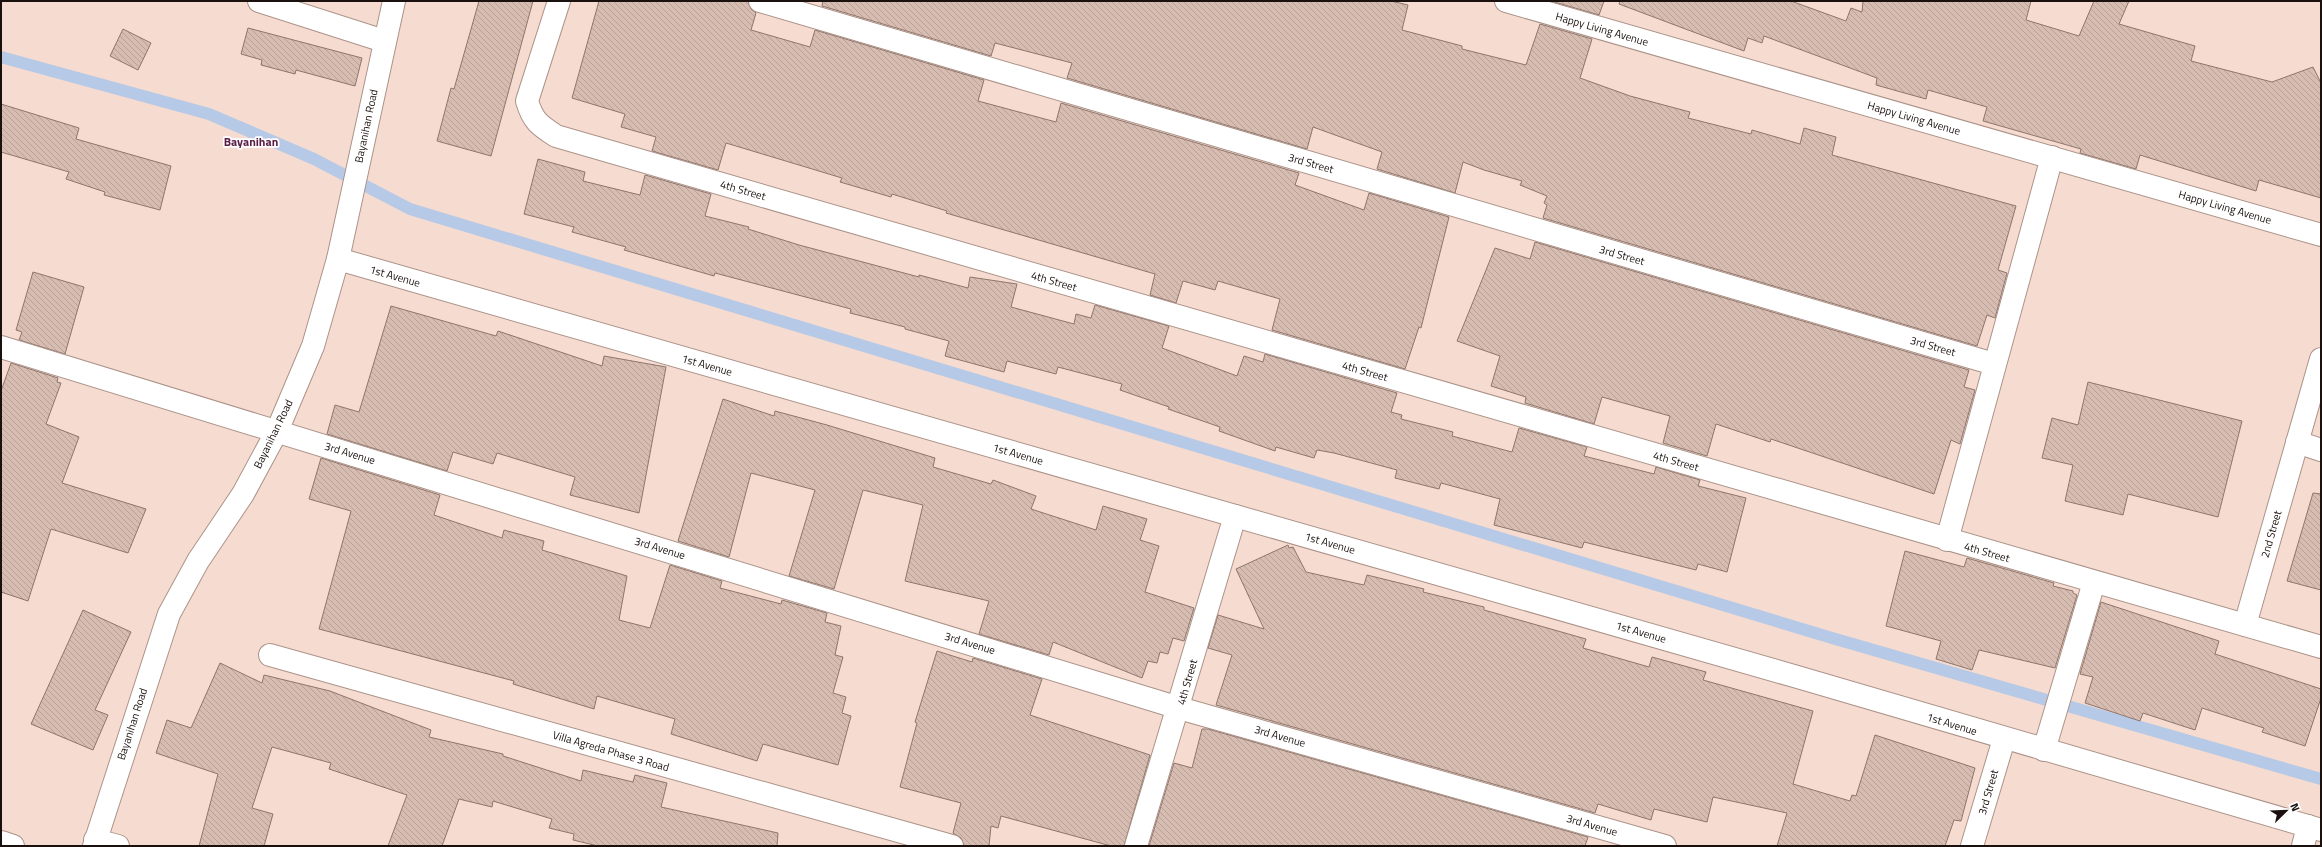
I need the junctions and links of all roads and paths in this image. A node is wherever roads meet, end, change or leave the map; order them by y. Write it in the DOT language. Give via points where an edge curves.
graph roads {
  1 [pos="259,1"];
  2 [pos="394,1"];
  3 [pos="559,1"];
  4 [pos="760,1"];
  5 [pos="1506,1"];
  6 [pos="384,40"];
  7 [pos="2052,157"];
  8 [pos="2321,235"];
  9 [pos="338,259"];
  10 [pos="1,347"];
  11 [pos="2321,359"];
  12 [pos="1994,364"];
  13 [pos="277,431"];
  14 [pos="2296,442"];
  15 [pos="2321,450"];
  16 [pos="1235,516"];
  17 [pos="1947,540"];
  18 [pos="2094,582"];
  19 [pos="2245,625"];
  20 [pos="2321,647"];
  21 [pos="270,655"];
  22 [pos="1179,708"];
  23 [pos="2004,739"];
  24 [pos="2044,750"];
  25 [pos="2311,834"];
  26 [pos="1,842"];
  27 [pos="95,843"];
  28 [pos="13,846"];
  29 [pos="118,846"];
  30 [pos="952,846"];
  31 [pos="1136,846"];
  32 [pos="1665,846"];
  33 [pos="1972,846"];
  1 -- 6 [label="street"];
  2 -- 6 [label="street, Bayanihan Road"];
  3 -- 17 [label="street, 4th Street" via="527,101 532,117 556,136"];
  4 -- 12 [label="street, 3rd Street"];
  5 -- 7 [label="street, Happy Living Avenue"];
  6 -- 9 [label="street, Bayanihan Road"];
  7 -- 8 [label="street, Happy Living Avenue"];
  7 -- 12 [label="street"];
  9 -- 13 [label="street, Bayanihan Road" via="313,346"];
  9 -- 16 [label="street, 1st Avenue"];
  10 -- 13 [label="street, 3rd Avenue"];
  11 -- 14 [label="street, 2nd Street"];
  12 -- 17 [label="street"];
  13 -- 22 [label="street, 3rd Avenue"];
  13 -- 27 [label="street, Bayanihan Road" via="243,494 198,561 169,614"];
  14 -- 15 [label="street"];
  14 -- 19 [label="street, 2nd Street"];
  16 -- 22 [label="street, 4th Street"];
  16 -- 23 [label="street, 1st Avenue" via="1794,676"];
  17 -- 18 [label="street, 4th Street"];
  18 -- 19 [label="street, 4th Street"];
  18 -- 24 [label="street"];
  19 -- 20 [label="street, 4th Street"];
  21 -- 30 [label="street, Villa Agreda Phase 3 Road"];
  22 -- 31 [label="street, 4th Street"];
  22 -- 32 [label="street, 3rd Avenue"];
  23 -- 24 [label="street, 1st Avenue"];
  23 -- 33 [label="street, 3rd Street"];
  24 -- 25 [label="street, 1st Avenue"];
  26 -- 28 [label="street"];
  27 -- 29 [label="street"];
}
